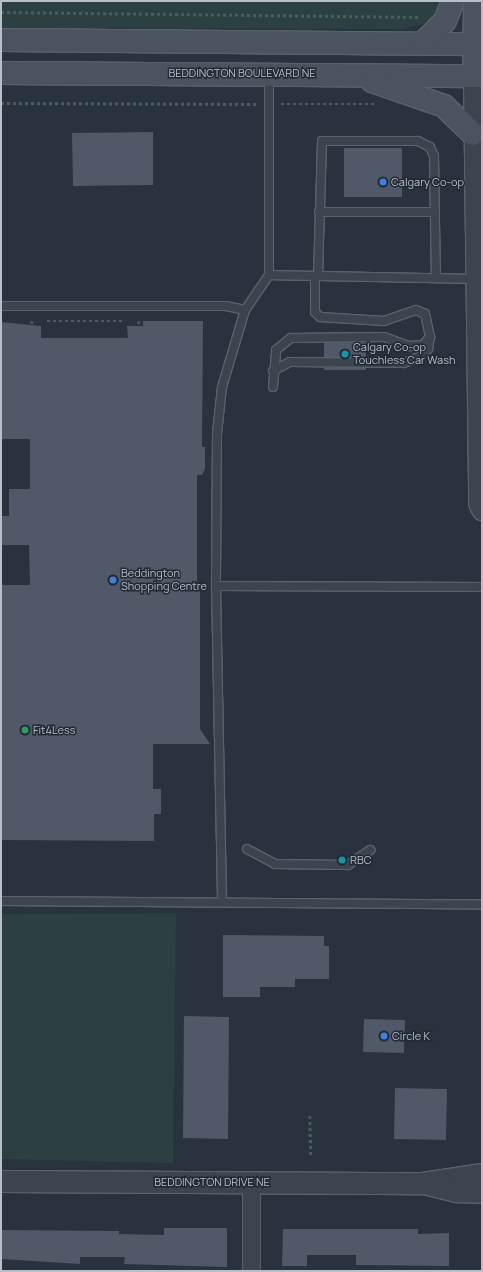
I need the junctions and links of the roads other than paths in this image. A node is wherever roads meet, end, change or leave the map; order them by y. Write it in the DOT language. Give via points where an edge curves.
graph roads {
  1 [pos="453,1"];
  2 [pos="475,1"];
  3 [pos="1,40"];
  4 [pos="423,42"];
  5 [pos="478,44"];
  6 [pos="1,73"];
  7 [pos="346,73"];
  8 [pos="269,74"];
  9 [pos="478,76"];
  10 [pos="473,134"];
  11 [pos="319,212"];
  12 [pos="435,212"];
  13 [pos="269,276"];
  14 [pos="316,276"];
  15 [pos="436,278"];
  16 [pos="475,279"];
  17 [pos="1,306"];
  18 [pos="245,310"];
  19 [pos="430,337"];
  20 [pos="273,371"];
  21 [pos="273,387"];
  22 [pos="482,509"];
  23 [pos="216,586"];
  24 [pos="482,587"];
  25 [pos="247,849"];
  26 [pos="370,850"];
  27 [pos="1,901"];
  28 [pos="222,902"];
  29 [pos="482,904"];
  30 [pos="482,1174"];
  31 [pos="1,1181"];
  32 [pos="251,1182"];
  33 [pos="423,1183"];
  34 [pos="482,1192"];
  35 [pos="250,1271"];
  1 -- 4 [label="main road" via="444,21"];
  2 -- 5 [label="main road"];
  3 -- 4 [label="main road"];
  4 -- 5 [label="main road"];
  5 -- 9 [label="main road"];
  6 -- 8 [label="main road, BEDDINGTON BOULEVARD NE"];
  7 -- 8 [label="main road, BEDDINGTON BOULEVARD NE"];
  7 -- 9 [label="main road, BEDDINGTON BOULEVARD NE"];
  7 -- 10 [label="main road" via="428,98 453,113"];
  8 -- 13 [label="lane"];
  9 -- 10 [label="street"];
  10 -- 16 [label="street"];
  11 -- 12 [label="lane"];
  11 -- 12 [label="lane" via="322,141 418,141 430,147 434,156"];
  11 -- 14 [label="lane"];
  12 -- 15 [label="lane"];
  13 -- 14 [label="lane"];
  13 -- 18 [label="lane"];
  14 -- 15 [label="lane"];
  14 -- 19 [label="lane" via="315,312 320,317 384,321 416,310 425,314"];
  15 -- 16 [label="lane"];
  16 -- 22 [label="street" via="479,503"];
  17 -- 18 [label="lane" via="226,306"];
  18 -- 23 [label="lane" via="226,363 217,434"];
  19 -- 20 [label="lane" via="428,349 421,356 404,363 290,362"];
  19 -- 20 [label="lane" via="422,345 409,346 384,337 291,338 276,350"];
  20 -- 21 [label="lane"];
  23 -- 24 [label="lane"];
  23 -- 28 [label="lane"];
  25 -- 26 [label="lane" via="275,864 348,865"];
  27 -- 28 [label="lane"];
  28 -- 29 [label="lane"];
  30 -- 33 [label="street, BEDDINGTON DRIVE NE"];
  31 -- 32 [label="street, BEDDINGTON DRIVE NE"];
  32 -- 33 [label="street, BEDDINGTON DRIVE NE"];
  32 -- 35 [label="street"];
  33 -- 34 [label="street, BEDDINGTON DRIVE NE" via="457,1191"];
}
